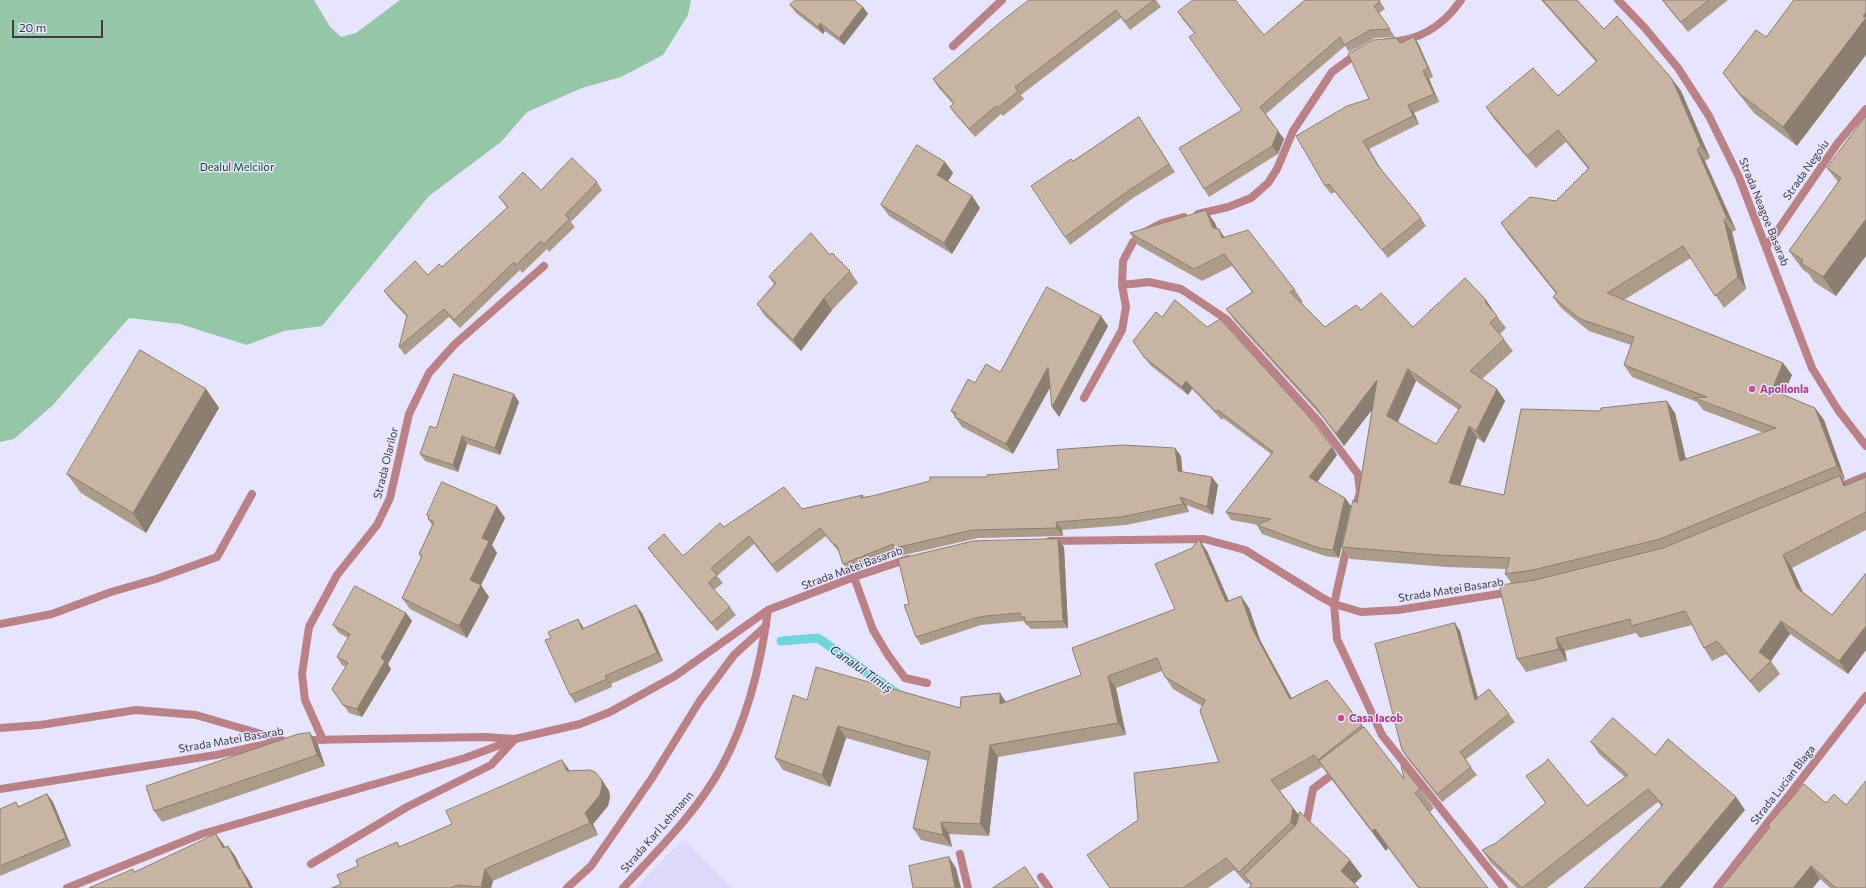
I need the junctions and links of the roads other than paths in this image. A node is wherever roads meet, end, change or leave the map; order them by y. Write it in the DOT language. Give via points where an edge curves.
graph roads {
  1 [pos="1002,0"];
  2 [pos="1461,0"];
  3 [pos="1618,0"];
  4 [pos="1377,43"];
  5 [pos="953,46"];
  6 [pos="1364,50"];
  7 [pos="1866,109"];
  8 [pos="1767,246"];
  9 [pos="544,266"];
  10 [pos="1122,285"];
  11 [pos="1084,398"];
  12 [pos="1866,446"];
  13 [pos="1866,476"];
  14 [pos="1830,491"];
  15 [pos="252,494"];
  16 [pos="1356,507"];
  17 [pos="1349,537"];
  18 [pos="1042,541"];
  19 [pos="916,557"];
  20 [pos="854,577"];
  21 [pos="1520,591"];
  22 [pos="1334,604"];
  23 [pos="768,610"];
  24 [pos="0,624"];
  25 [pos="766,626"];
  26 [pos="927,683"];
  27 [pos="1866,696"];
  28 [pos="0,728"];
  29 [pos="515,739"];
  30 [pos="289,740"];
  31 [pos="323,740"];
  32 [pos="1343,766"];
  33 [pos="0,789"];
  34 [pos="1304,837"];
  35 [pos="960,854"];
  36 [pos="310,864"];
  37 [pos="1041,877"];
  38 [pos="67,888"];
  39 [pos="567,888"];
  40 [pos="623,888"];
  41 [pos="968,888"];
  42 [pos="1049,888"];
  43 [pos="1504,888"];
  44 [pos="1717,888"];
  1 -- 5 [label="street"];
  2 -- 4 [label="street" via="1451,14 1424,34 1397,42"];
  3 -- 8 [label="street, Strada Neagoe Basarab" via="1678,68 1709,116 1740,177"];
  6 -- 10 [label="street" via="1332,72 1293,131 1277,169 1268,183 1251,198 1228,207 1162,223 1145,232 1133,242 1122,261"];
  7 -- 8 [label="street, Strada Negoiu" via="1837,144"];
  8 -- 12 [label="street, Strada Neagoe Basarab" via="1812,368 1838,410"];
  9 -- 31 [label="street, Strada Olarilor" via="455,344 429,373 409,414 390,498 377,524 337,574 309,627 302,674 305,700"];
  10 -- 11 [label="street" via="1126,307 1122,330"];
  10 -- 16 [label="street" via="1149,282 1181,289 1226,319 1319,422 1358,474 1360,492"];
  13 -- 14 [label="street"];
  15 -- 24 [label="street" via="217,557 52,614"];
  17 -- 22 [label="street"];
  18 -- 22 [label="street, Strada Matei Basarab" via="1204,539 1245,550"];
  19 -- 20 [label="street, Strada Matei Basarab"];
  20 -- 23 [label="street, Strada Matei Basarab"];
  20 -- 26 [label="street" via="873,630 888,655 905,678"];
  21 -- 22 [label="street, Strada Matei Basarab" via="1398,610 1361,612"];
  22 -- 43 [label="street" via="1337,639 1380,737"];
  23 -- 25 [label="street, Strada Karl Lehmann"];
  23 -- 29 [label="street, Strada Matei Basarab" via="675,676 610,712 580,724"];
  25 -- 39 [label="street" via="734,655 698,702 652,778 591,866"];
  25 -- 40 [label="street, Strada Karl Lehmann" via="762,655 747,709 722,766 694,808"];
  27 -- 44 [label="street, Strada Lucian Blaga"];
  28 -- 30 [label="street" via="40,725 136,710 196,715"];
  29 -- 31 [label="street, Strada Matei Basarab" via="485,737"];
  29 -- 36 [label="street" via="492,765 407,808"];
  29 -- 38 [label="street, Strada Matei Basarab" via="464,758 202,834"];
  30 -- 31 [label="street, Strada Matei Basarab"];
  30 -- 33 [label="street, Strada Matei Basarab" via="216,755"];
  32 -- 34 [label="street" via="1313,789"];
  35 -- 41 [label="street"];
  37 -- 42 [label="street"];
}
